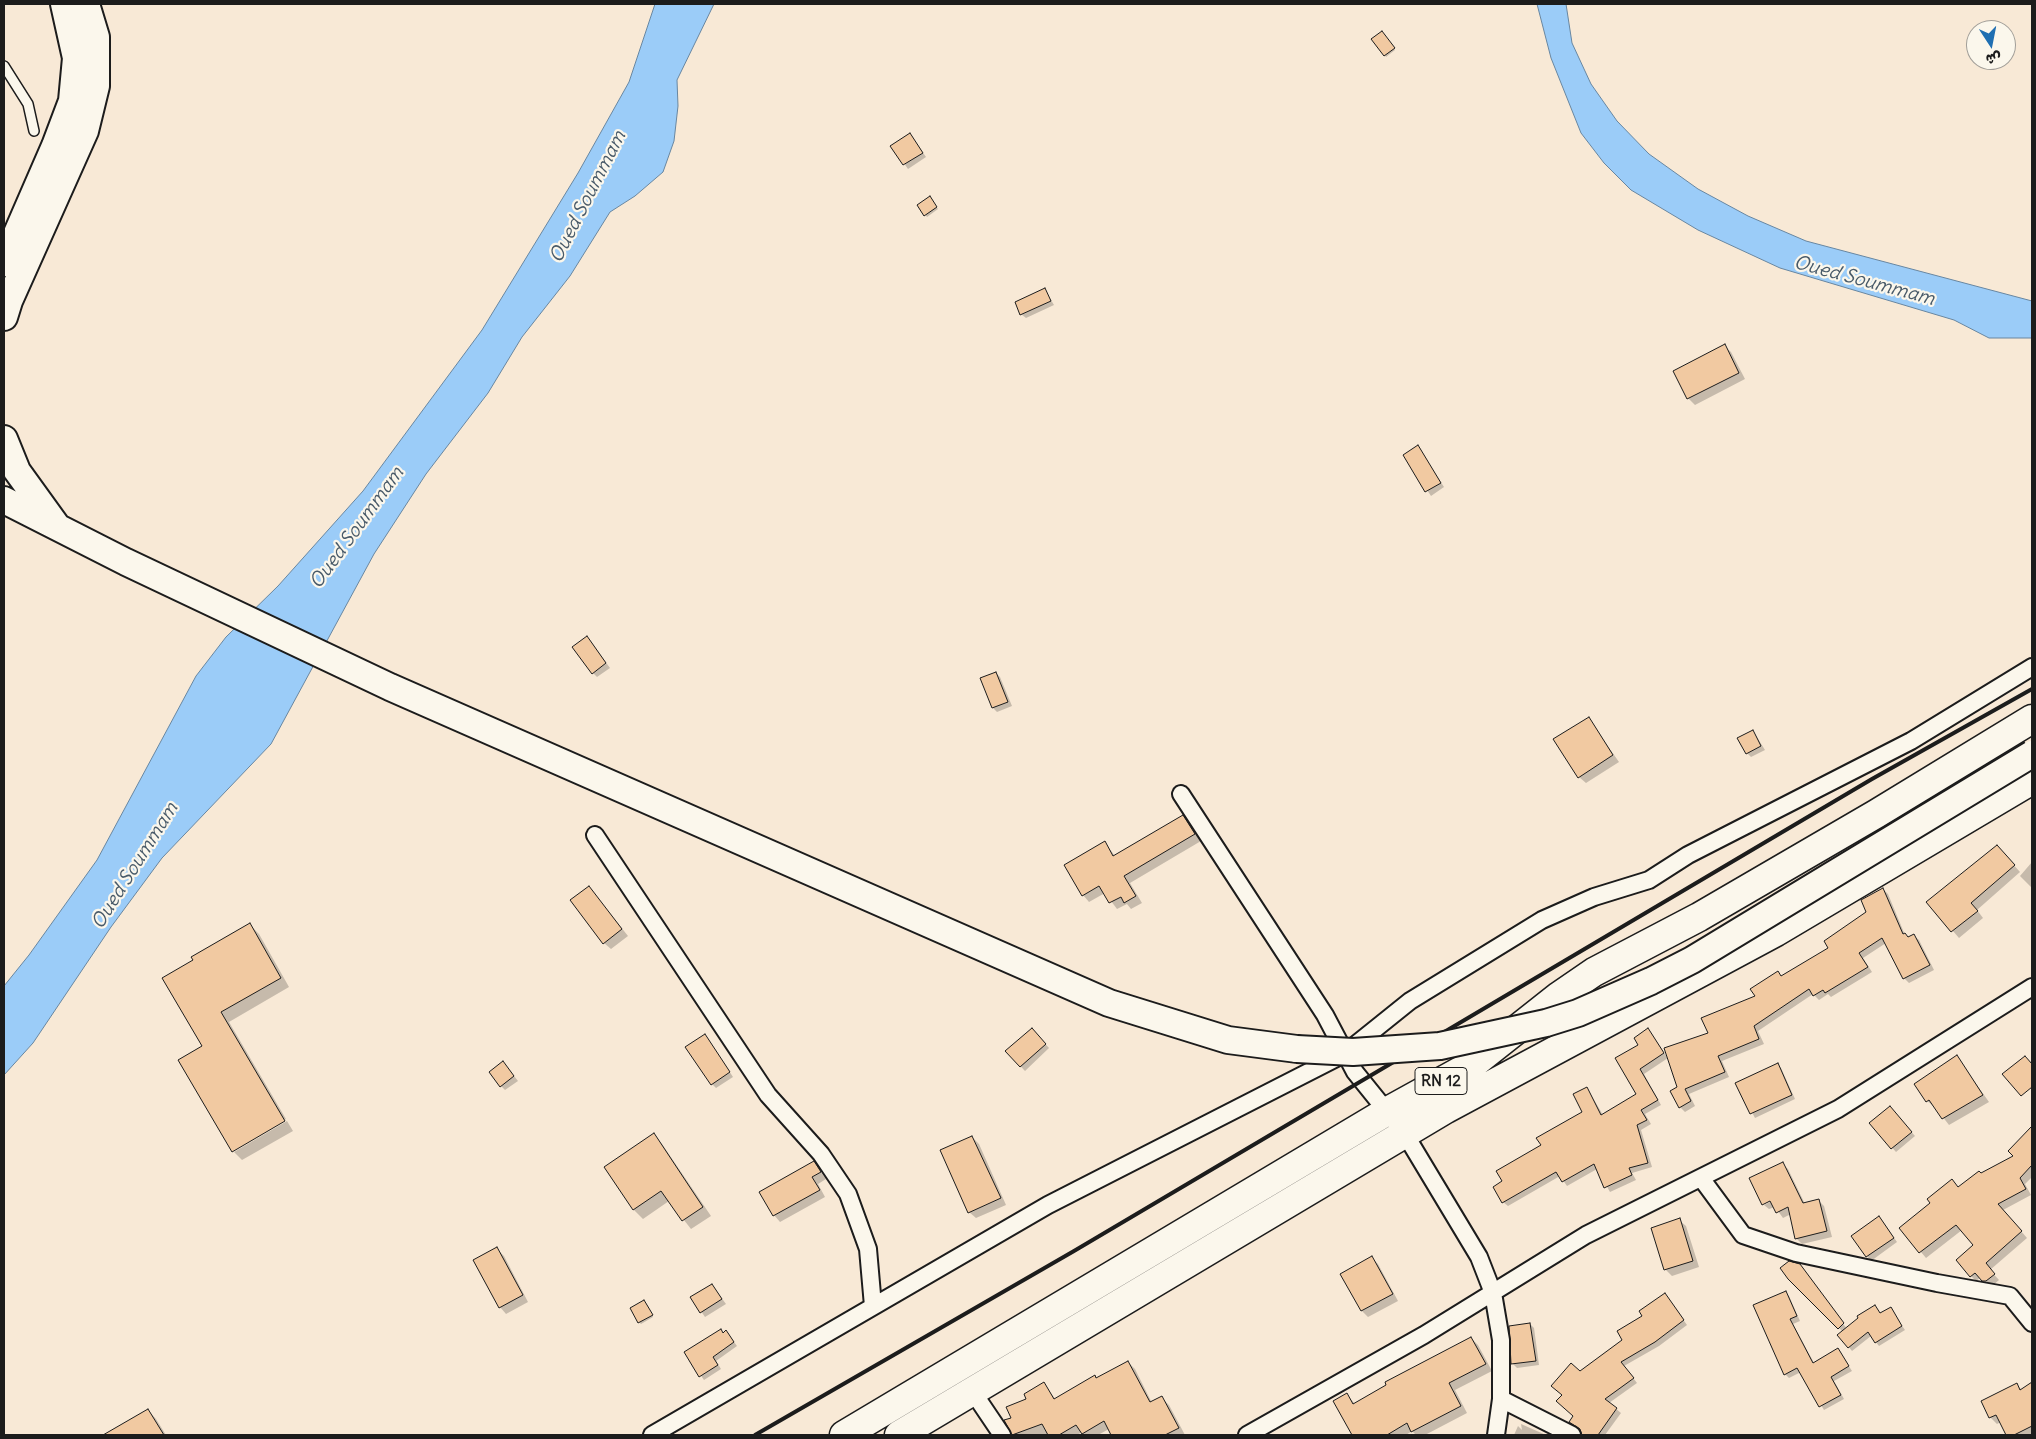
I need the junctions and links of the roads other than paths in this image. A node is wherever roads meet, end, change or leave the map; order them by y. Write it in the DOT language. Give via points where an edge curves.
graph roads {
  1 [pos="64,4"];
  2 [pos="86,4"];
  3 [pos="4,66"];
  4 [pos="34,131"];
  5 [pos="4,263"];
  6 [pos="4,317"];
  7 [pos="4,439"];
  8 [pos="4,500"];
  9 [pos="60,529"];
  10 [pos="2032,667"];
  11 [pos="2032,719"];
  12 [pos="2032,754"];
  13 [pos="2027,785"];
  14 [pos="1181,794"];
  15 [pos="596,835"];
  16 [pos="2032,987"];
  17 [pos="1344,1054"];
  18 [pos="1386,1112"];
  19 [pos="1405,1134"];
  20 [pos="1701,1178"];
  21 [pos="1494,1292"];
  22 [pos="873,1306"];
  23 [pos="2032,1324"];
  24 [pos="973,1392"];
  25 [pos="1501,1399"];
  26 [pos="652,1435"];
  27 [pos="844,1435"];
  28 [pos="900,1435"];
  29 [pos="1002,1435"];
  30 [pos="1247,1435"];
  31 [pos="1496,1435"];
  32 [pos="1572,1435"];
  1 -- 5 [label="main road" via="76,58 72,101"];
  2 -- 6 [label="main road" via="96,37 96,86 85,131"];
  3 -- 4 [label="lane" via="28,104"];
  7 -- 9 [label="main road" via="17,471"];
  8 -- 9 [label="main road"];
  9 -- 12 [label="main road, bridge" via="390,687 1109,1002 1228,1040 1297,1050 1353,1052 1440,1046 1546,1024 1578,1013 1692,960"];
  10 -- 17 [label="street" via="1912,741 1688,855 1649,880 1594,896 1542,920 1410,1001"];
  11 -- 18 [label="highway, RN 12" via="1699,917 1594,972 1473,1064"];
  13 -- 19 [label="highway, RN 12" via="1776,932"];
  14 -- 17 [label="street" via="1325,1015"];
  15 -- 22 [label="street" via="768,1095 821,1154 848,1194 868,1249"];
  16 -- 20 [label="street" via="1838,1109"];
  17 -- 18 [label="street"];
  17 -- 22 [label="street" via="1048,1205"];
  18 -- 19 [label="street"];
  18 -- 27 [label="highway, RN 12"];
  19 -- 21 [label="street" via="1479,1258"];
  19 -- 24 [label="highway, RN 12"];
  20 -- 21 [label="street" via="1586,1235"];
  20 -- 23 [label="street" via="1743,1235 1796,1253 2010,1296"];
  21 -- 25 [label="street" via="1500,1340"];
  21 -- 30 [label="street"];
  22 -- 26 [label="street"];
  24 -- 28 [label="highway, RN 12"];
  24 -- 29 [label="street"];
  25 -- 31 [label="street"];
  25 -- 32 [label="street"];
}
